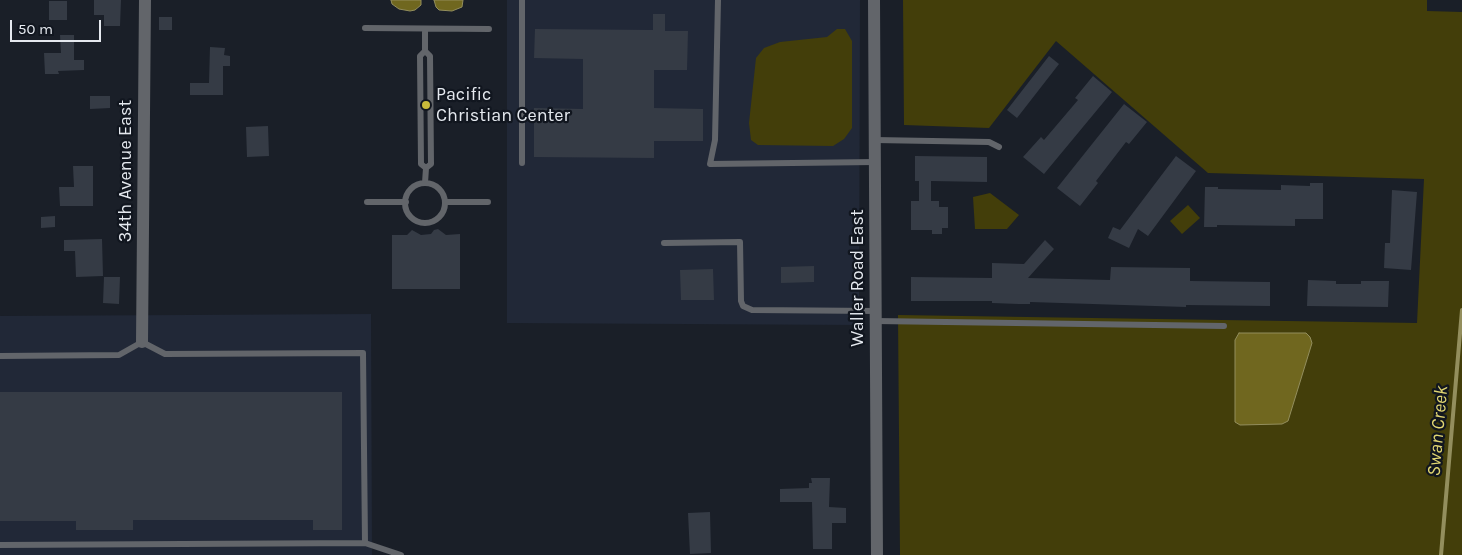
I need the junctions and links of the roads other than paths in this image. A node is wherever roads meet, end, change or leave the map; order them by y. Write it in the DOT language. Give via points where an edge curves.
graph roads {
  1 [pos="145,0"];
  2 [pos="522,0"];
  3 [pos="718,0"];
  4 [pos="874,0"];
  5 [pos="365,28"];
  6 [pos="489,29"];
  7 [pos="425,30"];
  8 [pos="875,140"];
  9 [pos="999,147"];
  10 [pos="875,162"];
  11 [pos="522,163"];
  12 [pos="425,183"];
  13 [pos="368,202"];
  14 [pos="406,202"];
  15 [pos="445,202"];
  16 [pos="488,202"];
  17 [pos="664,243"];
  18 [pos="876,316"];
  19 [pos="1224,326"];
  20 [pos="142,342"];
  21 [pos="0,356"];
  22 [pos="365,543"];
  23 [pos="0,545"];
  24 [pos="401,555"];
  25 [pos="877,555"];
  1 -- 20 [label="street, 34th Avenue East"];
  2 -- 11 [label="lane"];
  3 -- 10 [label="lane" via="716,140 710,164"];
  4 -- 8 [label="street, Waller Road East"];
  5 -- 7 [label="lane"];
  6 -- 7 [label="lane"];
  7 -- 12 [label="lane" via="425,51 420,56 421,164 426,168"];
  8 -- 9 [label="lane" via="989,142"];
  8 -- 10 [label="street, Waller Road East"];
  10 -- 18 [label="street, Waller Road East"];
  12 -- 14 [label="lane" via="414,187"];
  12 -- 15 [label="lane" via="437,187"];
  13 -- 14 [label="lane"];
  14 -- 15 [label="lane" via="410,214 426,222 441,214"];
  15 -- 16 [label="lane"];
  17 -- 18 [label="lane" via="740,242 741,301 743,306 752,310"];
  18 -- 19 [label="lane"];
  18 -- 25 [label="street, Waller Road East"];
  20 -- 21 [label="lane" via="119,355"];
  20 -- 22 [label="lane" via="164,354 364,353"];
  22 -- 23 [label="lane"];
  22 -- 24 [label="lane"];
}
